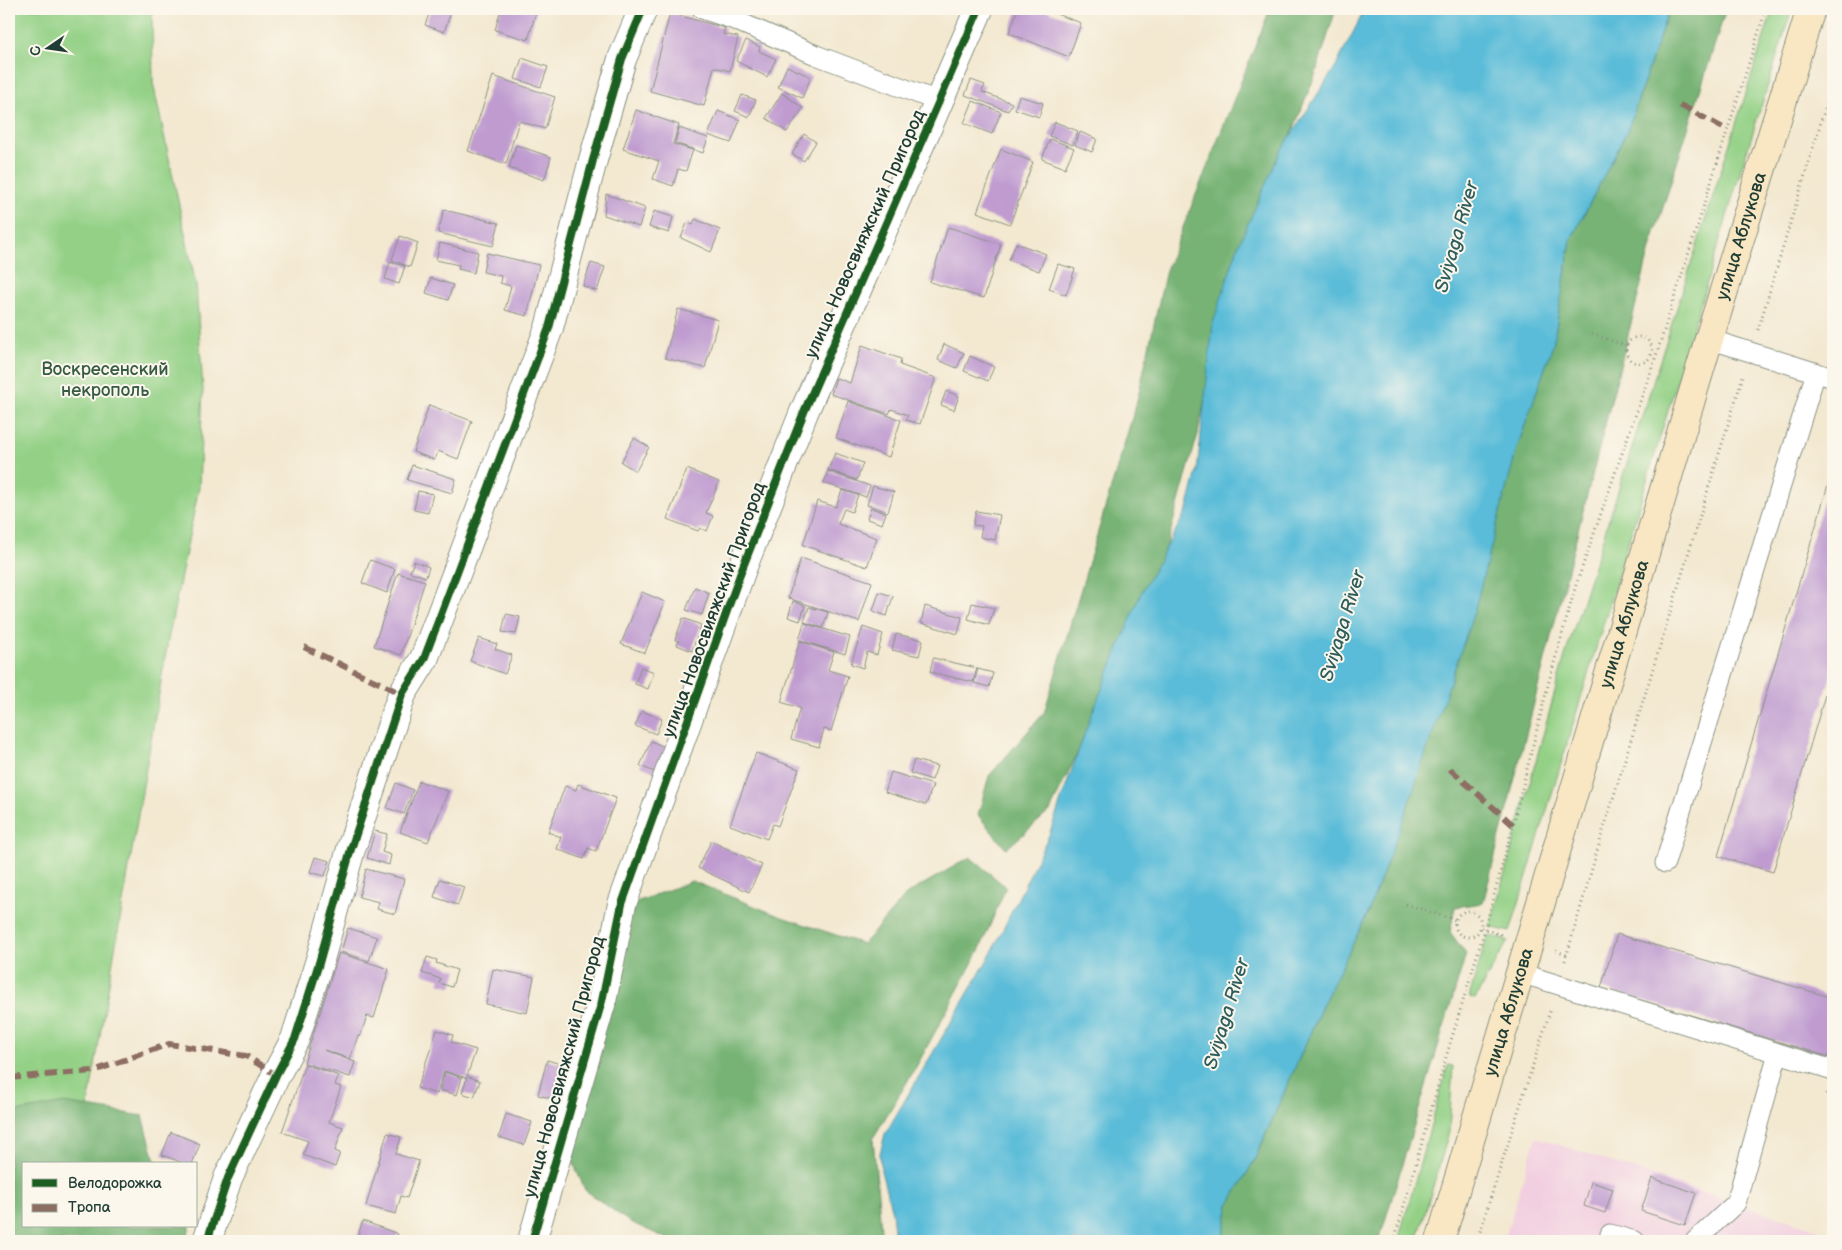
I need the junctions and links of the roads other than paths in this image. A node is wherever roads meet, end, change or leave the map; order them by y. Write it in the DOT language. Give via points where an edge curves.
graph roads {
  1 [pos="643,9"];
  2 [pos="702,9"];
  3 [pos="980,9"];
  4 [pos="1811,9"];
  5 [pos="940,102"];
  6 [pos="1710,339"];
  7 [pos="1825,375"];
  8 [pos="1665,863"];
  9 [pos="1520,973"];
  10 [pos="1778,1053"];
  11 [pos="1833,1070"];
  12 [pos="1610,1234"];
  13 [pos="207,1241"];
  14 [pos="532,1241"];
  15 [pos="1440,1241"];
  16 [pos="1635,1241"];
  17 [pos="1695,1241"];
  1 -- 13 [label="street" via="622,59 549,328 424,659 402,694 351,849 295,1039 228,1178"];
  2 -- 5 [label="lane"];
  3 -- 5 [label="street, улица Новосвияжский Пригород"];
  4 -- 6 [label="street, улица Аблукова"];
  5 -- 14 [label="street, улица Новосвияжский Пригород" via="804,412 742,569 622,904 602,1001"];
  6 -- 7 [label="lane"];
  6 -- 9 [label="street, улица Аблукова"];
  7 -- 8 [label="lane"];
  9 -- 10 [label="lane"];
  9 -- 15 [label="street, улица Аблукова"];
  10 -- 11 [label="lane"];
  10 -- 17 [label="lane" via="1736,1203"];
  12 -- 16 [label="lane"];
}
